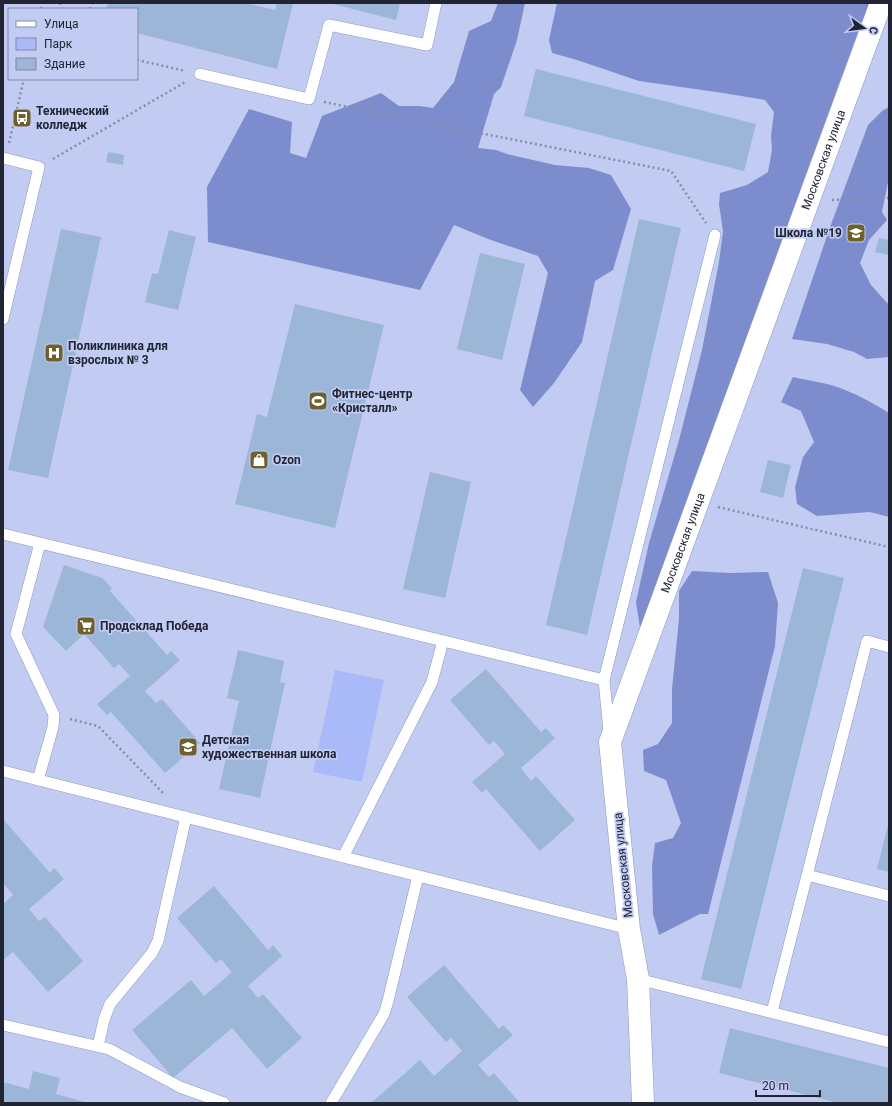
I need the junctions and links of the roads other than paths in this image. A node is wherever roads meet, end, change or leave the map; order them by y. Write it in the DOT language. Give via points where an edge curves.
graph roads {
  1 [pos="436,3"];
  2 [pos="881,3"];
  3 [pos="200,74"];
  4 [pos="4,159"];
  5 [pos="715,235"];
  6 [pos="3,319"];
  7 [pos="3,534"];
  8 [pos="40,543"];
  9 [pos="442,641"];
  10 [pos="889,647"];
  11 [pos="604,680"];
  12 [pos="610,742"];
  13 [pos="3,771"];
  14 [pos="38,780"];
  15 [pos="186,817"];
  16 [pos="342,857"];
  17 [pos="418,876"];
  18 [pos="807,876"];
  19 [pos="889,896"];
  20 [pos="629,929"];
  21 [pos="638,979"];
  22 [pos="772,1012"];
  23 [pos="3,1025"];
  24 [pos="889,1042"];
  25 [pos="98,1046"];
  26 [pos="224,1103"];
  27 [pos="331,1103"];
  28 [pos="643,1103"];
  1 -- 3 [label="lane" via="427,45 329,25 309,99"];
  2 -- 12 [label="street, Московская улица"];
  4 -- 6 [label="lane" via="39,167"];
  5 -- 11 [label="lane"];
  7 -- 8 [label="lane"];
  8 -- 9 [label="lane"];
  8 -- 14 [label="lane" via="16,634 54,715"];
  9 -- 11 [label="lane"];
  9 -- 16 [label="lane" via="432,682"];
  10 -- 18 [label="lane" via="867,641"];
  11 -- 12 [label="lane"];
  12 -- 20 [label="street, Московская улица"];
  13 -- 14 [label="lane"];
  14 -- 15 [label="lane"];
  15 -- 16 [label="lane"];
  15 -- 25 [label="lane" via="158,941 152,953 110,1004"];
  16 -- 17 [label="lane"];
  17 -- 20 [label="lane"];
  17 -- 27 [label="lane" via="384,1014"];
  18 -- 19 [label="lane"];
  18 -- 22 [label="lane"];
  20 -- 21 [label="street, Московская улица"];
  21 -- 22 [label="lane"];
  21 -- 28 [label="street, Московская улица"];
  22 -- 24 [label="lane"];
  23 -- 25 [label="lane"];
  25 -- 26 [label="lane" via="109,1049 180,1087"];
}
